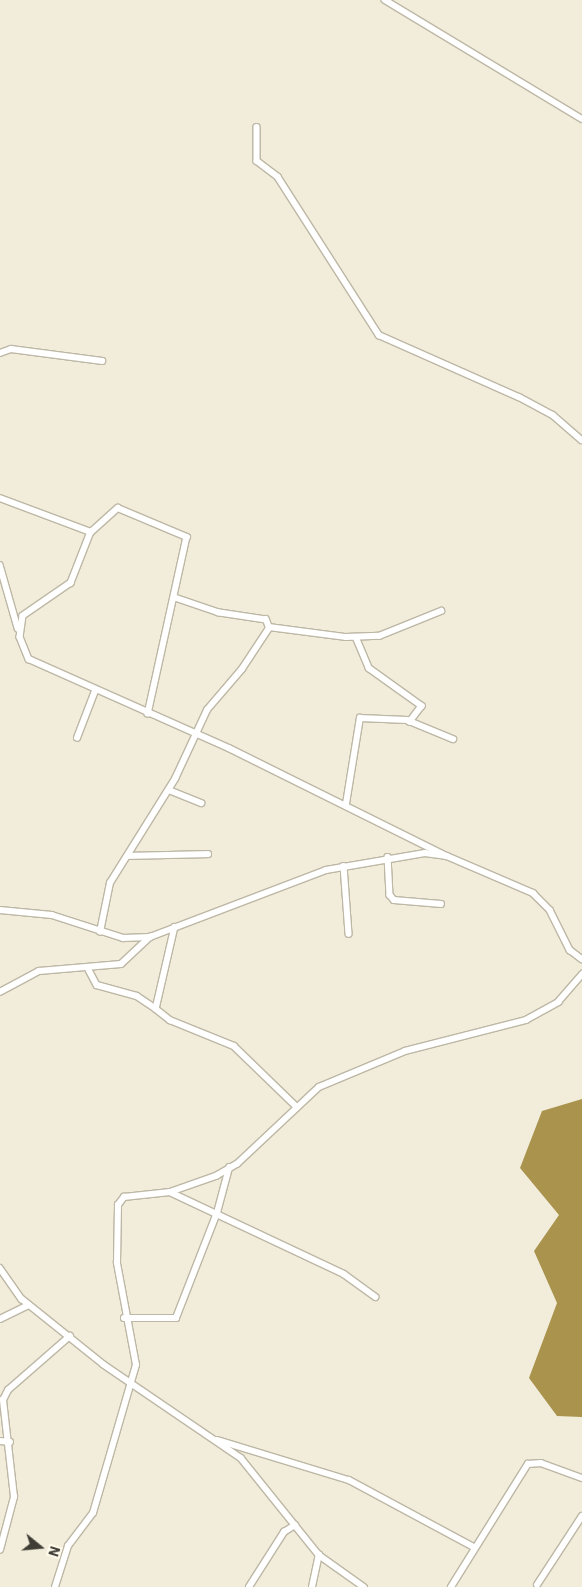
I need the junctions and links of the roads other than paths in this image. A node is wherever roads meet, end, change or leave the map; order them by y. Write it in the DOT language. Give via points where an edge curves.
graph roads {
  1 [pos="385,0"];
  2 [pos="582,119"];
  3 [pos="257,127"];
  4 [pos="0,353"];
  5 [pos="102,361"];
  6 [pos="582,440"];
  7 [pos="0,498"];
  8 [pos="91,532"];
  9 [pos="0,565"];
  10 [pos="175,598"];
  11 [pos="441,611"];
  12 [pos="269,627"];
  13 [pos="20,637"];
  14 [pos="356,637"];
  15 [pos="96,691"];
  16 [pos="148,714"];
  17 [pos="410,722"];
  18 [pos="198,735"];
  19 [pos="77,738"];
  20 [pos="453,739"];
  21 [pos="169,790"];
  22 [pos="201,803"];
  23 [pos="346,804"];
  24 [pos="208,854"];
  25 [pos="128,856"];
  26 [pos="446,856"];
  27 [pos="388,857"];
  28 [pos="344,866"];
  29 [pos="441,904"];
  30 [pos="0,910"];
  31 [pos="175,927"];
  32 [pos="100,932"];
  33 [pos="349,934"];
  34 [pos="150,937"];
  35 [pos="582,959"];
  36 [pos="89,970"];
  37 [pos="582,974"];
  38 [pos="0,992"];
  39 [pos="156,1009"];
  40 [pos="297,1107"];
  41 [pos="229,1168"];
  42 [pos="170,1192"];
  43 [pos="217,1213"];
  44 [pos="0,1268"];
  45 [pos="376,1297"];
  46 [pos="29,1305"];
  47 [pos="124,1318"];
  48 [pos="0,1319"];
  49 [pos="70,1336"];
  50 [pos="131,1380"];
  51 [pos="213,1440"];
  52 [pos="0,1441"];
  53 [pos="10,1442"];
  54 [pos="582,1478"];
  55 [pos="582,1516"];
  56 [pos="295,1525"];
  57 [pos="474,1547"];
  58 [pos="0,1550"];
  59 [pos="319,1555"];
  60 [pos="537,1585"];
  61 [pos="55,1587"];
  62 [pos="249,1587"];
  63 [pos="312,1587"];
  64 [pos="364,1587"];
  65 [pos="451,1587"];
  1 -- 2 [label="street"];
  3 -- 6 [label="street" via="257,161 278,177 379,335 519,396 553,415"];
  4 -- 5 [label="street" via="11,349"];
  7 -- 8 [label="street"];
  8 -- 10 [label="street" via="118,508 184,534 187,537"];
  8 -- 13 [label="street" via="71,582 32,606 19,625"];
  9 -- 13 [label="street"];
  10 -- 12 [label="street" via="219,613 266,620"];
  10 -- 16 [label="street"];
  11 -- 14 [label="street" via="379,636"];
  12 -- 14 [label="street"];
  12 -- 18 [label="street" via="242,669 214,698"];
  13 -- 15 [label="street" via="23,650 39,666"];
  14 -- 17 [label="street" via="369,668 422,706"];
  15 -- 16 [label="street"];
  15 -- 19 [label="street"];
  16 -- 18 [label="street"];
  17 -- 20 [label="street"];
  17 -- 23 [label="street" via="360,718"];
  18 -- 21 [label="street"];
  18 -- 23 [label="street"];
  21 -- 22 [label="street"];
  21 -- 25 [label="street"];
  23 -- 26 [label="street"];
  24 -- 25 [label="street"];
  25 -- 32 [label="street" via="105,893"];
  26 -- 27 [label="street" via="426,853"];
  26 -- 35 [label="street" via="532,893 550,910 570,950"];
  27 -- 28 [label="street"];
  27 -- 29 [label="street" via="390,894 394,900"];
  28 -- 31 [label="street"];
  28 -- 33 [label="street"];
  30 -- 32 [label="street" via="52,915"];
  31 -- 34 [label="street"];
  31 -- 39 [label="street"];
  32 -- 34 [label="street" via="123,938"];
  34 -- 36 [label="street" via="121,964"];
  36 -- 38 [label="street" via="39,970"];
  36 -- 39 [label="street" via="98,985 137,996"];
  37 -- 40 [label="street" via="558,1002 526,1020 406,1052 319,1087"];
  39 -- 40 [label="street" via="170,1020 234,1046"];
  40 -- 41 [label="street"];
  41 -- 42 [label="street"];
  41 -- 43 [label="street"];
  42 -- 43 [label="street"];
  42 -- 47 [label="street" via="124,1196 118,1205 117,1263"];
  43 -- 45 [label="street" via="348,1276"];
  43 -- 47 [label="street" via="176,1318"];
  44 -- 46 [label="street"];
  46 -- 48 [label="street"];
  46 -- 49 [label="street"];
  47 -- 50 [label="street" via="136,1364"];
  49 -- 50 [label="street" via="103,1364"];
  49 -- 53 [label="street" via="8,1390 3,1400"];
  50 -- 51 [label="street"];
  50 -- 61 [label="street" via="93,1513 68,1546"];
  51 -- 56 [label="street" via="241,1458"];
  51 -- 57 [label="street" via="349,1480"];
  52 -- 53 [label="street"];
  53 -- 58 [label="street" via="14,1497"];
  54 -- 57 [label="street" via="531,1463"];
  55 -- 60 [label="street"];
  56 -- 59 [label="street"];
  56 -- 62 [label="street" via="284,1532"];
  57 -- 65 [label="street"];
  59 -- 63 [label="street"];
  59 -- 64 [label="street"];
}
